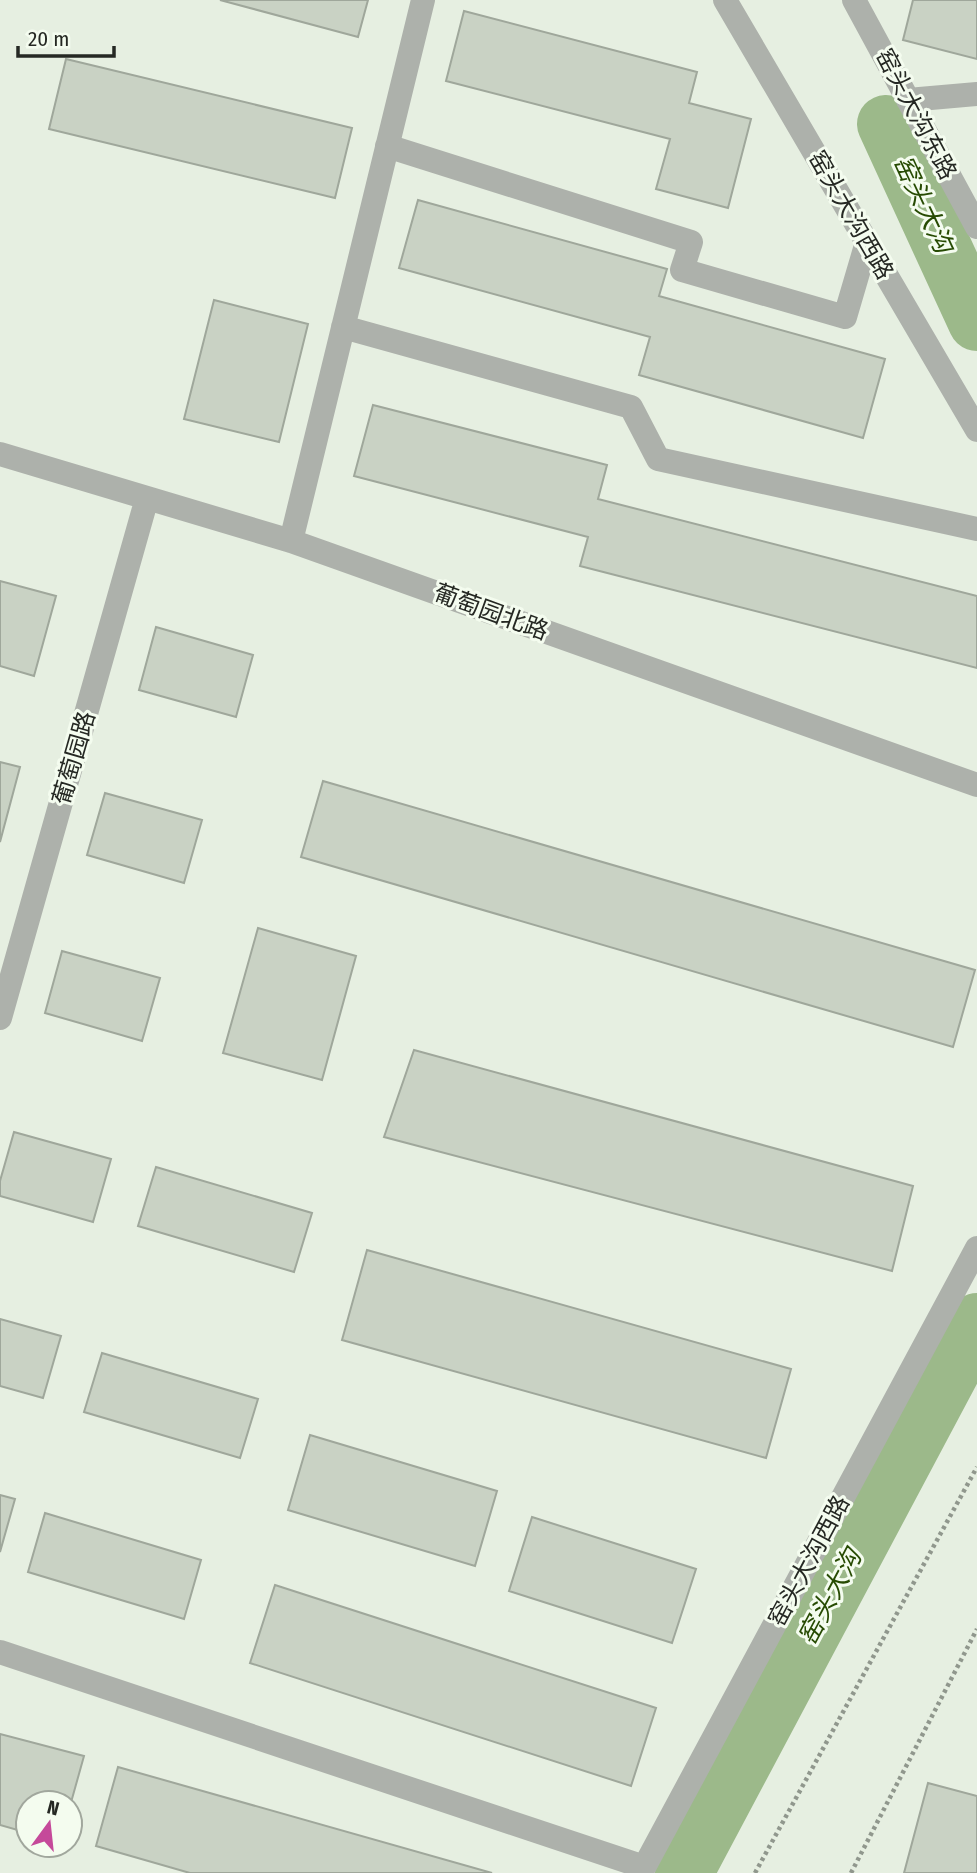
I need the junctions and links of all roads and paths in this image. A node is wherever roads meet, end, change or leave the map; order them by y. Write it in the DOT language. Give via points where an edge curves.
graph roads {
  1 [pos="423,0"];
  2 [pos="725,0"];
  3 [pos="854,0"];
  4 [pos="977,94"];
  5 [pos="908,100"];
  6 [pos="387,146"];
  7 [pos="977,227"];
  8 [pos="867,242"];
  9 [pos="344,327"];
  10 [pos="977,430"];
  11 [pos="0,454"];
  12 [pos="147,498"];
  13 [pos="977,529"];
  14 [pos="291,541"];
  15 [pos="977,785"];
  16 [pos="0,1018"];
  17 [pos="977,1248"];
  18 [pos="977,1467"];
  19 [pos="977,1629"];
  20 [pos="0,1652"];
  21 [pos="643,1870"];
  22 [pos="755,1873"];
  23 [pos="851,1873"];
  1 -- 6 [label="street"];
  2 -- 8 [label="street, 窑头大沟西路"];
  3 -- 5 [label="street, 窑头大沟东路"];
  4 -- 5 [label="street"];
  5 -- 7 [label="street, 窑头大沟东路"];
  6 -- 8 [label="street" via="691,242 682,270 845,317"];
  6 -- 9 [label="street"];
  8 -- 10 [label="street, 窑头大沟西路"];
  9 -- 13 [label="street" via="631,407 658,459"];
  9 -- 14 [label="street"];
  11 -- 12 [label="street, 葡萄园北路"];
  12 -- 14 [label="street, 葡萄园北路"];
  12 -- 16 [label="street, 葡萄园路"];
  14 -- 15 [label="street, 葡萄园北路"];
  17 -- 21 [label="street, 窑头大沟西路"];
  18 -- 22 [label="path"];
  19 -- 23 [label="path"];
  20 -- 21 [label="street"];
}
